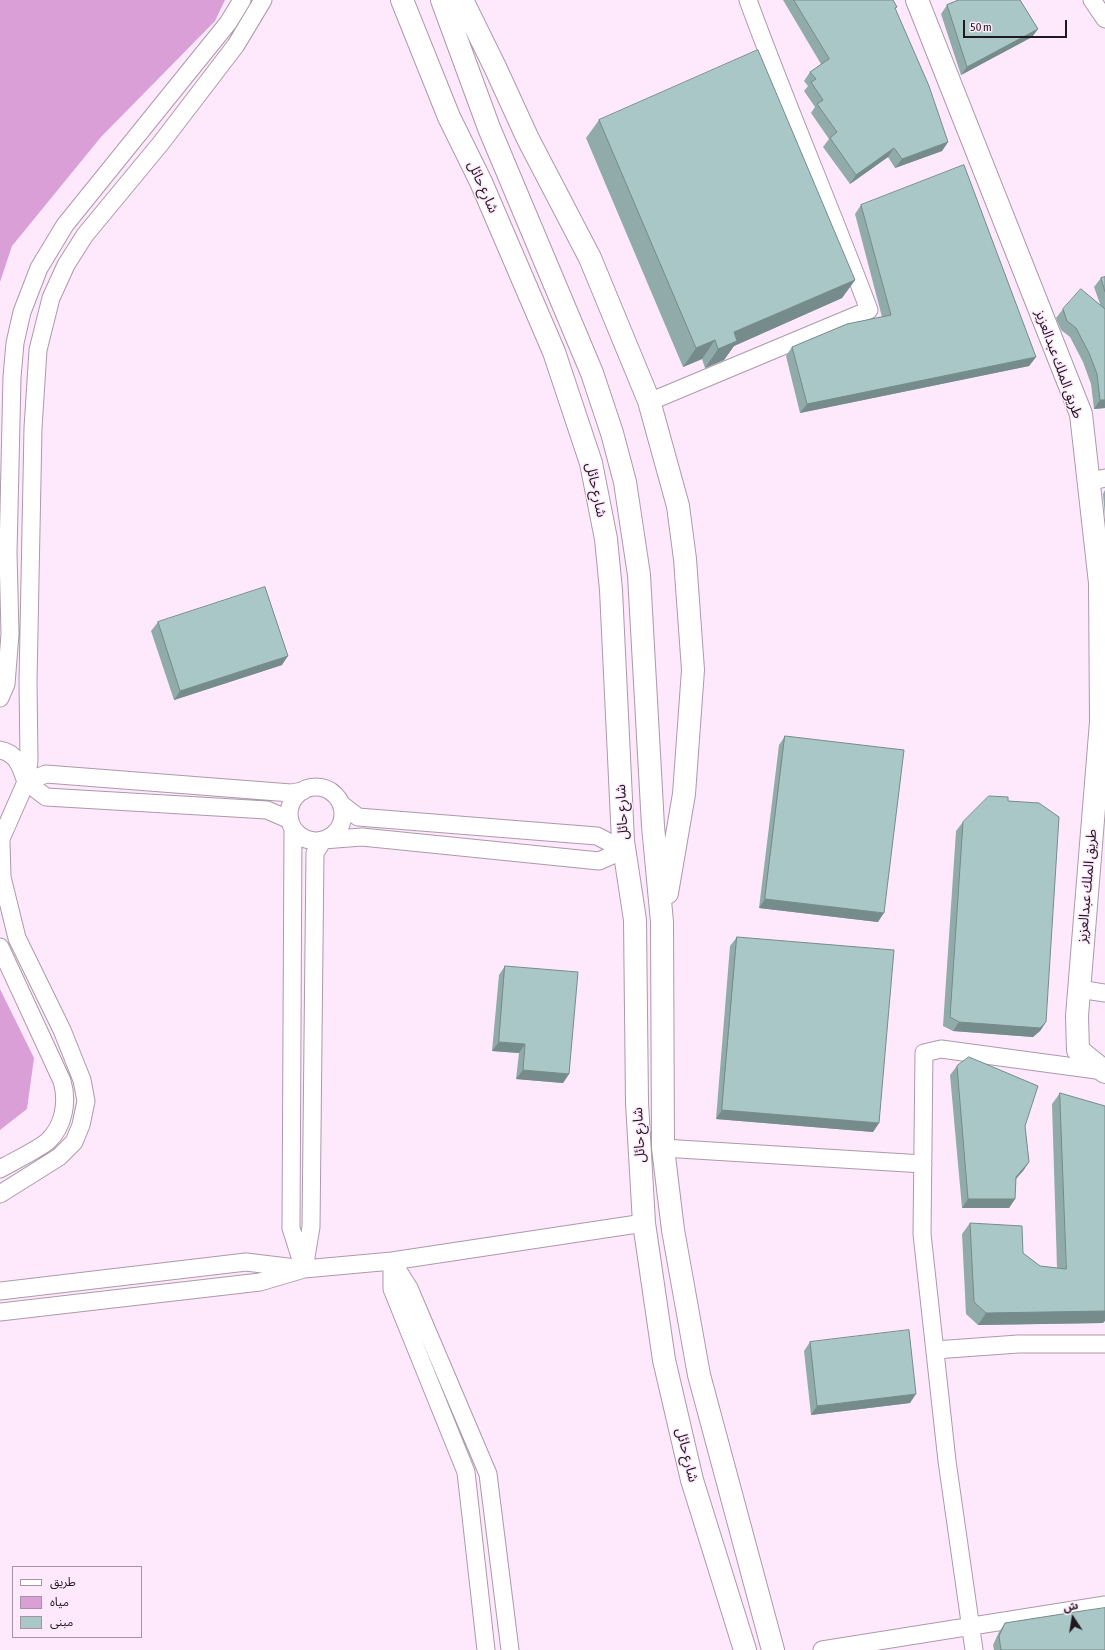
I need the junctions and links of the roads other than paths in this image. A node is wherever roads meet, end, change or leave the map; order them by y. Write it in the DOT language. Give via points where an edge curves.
graph roads {
  1 [pos="242,0"];
  2 [pos="263,0"];
  3 [pos="402,0"];
  4 [pos="442,0"];
  5 [pos="462,0"];
  6 [pos="748,0"];
  7 [pos="917,0"];
  8 [pos="1092,0"];
  9 [pos="1105,19"];
  10 [pos="495,67"];
  11 [pos="489,128"];
  12 [pos="649,402"];
  13 [pos="1097,480"];
  14 [pos="0,698"];
  15 [pos="1103,722"];
  16 [pos="0,750"];
  17 [pos="26,782"];
  18 [pos="304,791"];
  19 [pos="341,804"];
  20 [pos="291,824"];
  21 [pos="1099,827"];
  22 [pos="323,840"];
  23 [pos="1,841"];
  24 [pos="624,850"];
  25 [pos="662,922"];
  26 [pos="0,947"];
  27 [pos="1079,989"];
  28 [pos="1105,993"];
  29 [pos="1105,1072"];
  30 [pos="663,1148"];
  31 [pos="923,1164"];
  32 [pos="0,1169"];
  33 [pos="0,1194"];
  34 [pos="644,1223"];
  35 [pos="392,1261"];
  36 [pos="304,1269"];
  37 [pos="0,1291"];
  38 [pos="0,1312"];
  39 [pos="1105,1344"];
  40 [pos="935,1350"];
  41 [pos="1105,1605"];
  42 [pos="971,1627"];
  43 [pos="486,1650"];
  44 [pos="510,1650"];
  45 [pos="745,1650"];
  46 [pos="773,1650"];
  47 [pos="822,1650"];
  48 [pos="974,1650"];
  1 -- 14 [label="street" via="228,23 64,225 39,268 22,312 15,343 12,377 8,553 10,634 6,684"];
  2 -- 17 [label="street" via="236,45 161,143 85,235 66,265 51,298 38,350 33,428 29,762"];
  3 -- 24 [label="main road, شارع حائل" via="449,117 481,182 554,352 591,463 606,539 611,590"];
  4 -- 11 [label="main road, شارع حائل"];
  5 -- 10 [label="main road"];
  6 -- 12 [label="street" via="869,310"];
  7 -- 13 [label="main road, طريق الملك عبدالعزيز" via="1080,414"];
  8 -- 9 [label="street"];
  10 -- 11 [label="main road"];
  10 -- 12 [label="main road" via="528,139 590,258"];
  11 -- 25 [label="main road, شارع حائل" via="592,373 625,482 639,575 653,826"];
  12 -- 25 [label="main road" via="678,506 685,559 693,670 684,794"];
  13 -- 15 [label="main road, طريق الملك عبدالعزيز"];
  15 -- 21 [label="main road, طريق الملك عبدالعزيز"];
  16 -- 17 [label="street" via="16,758"];
  17 -- 18 [label="street" via="46,774 291,793"];
  17 -- 20 [label="street" via="46,797 267,810"];
  17 -- 23 [label="street"];
  18 -- 19 [label="street" via="320,788 333,794"];
  18 -- 20 [label="street" via="292,803 289,811"];
  19 -- 22 [label="street" via="342,822 338,830"];
  19 -- 24 [label="street" via="358,817 597,836"];
  20 -- 22 [label="street" via="305,839"];
  20 -- 36 [label="street" via="291,1228"];
  21 -- 27 [label="main road, طريق الملك عبدالعزيز"];
  22 -- 24 [label="street" via="362,837 599,861"];
  22 -- 36 [label="street" via="315,853 311,1227"];
  23 -- 33 [label="street" via="2,877 17,938 62,1030 82,1080 86,1101 74,1142 60,1157"];
  24 -- 34 [label="main road, شارع حائل" via="635,920 637,1103"];
  25 -- 30 [label="main road, شارع حائل"];
  26 -- 32 [label="street" via="62,1081 66,1095 63,1114 48,1141"];
  27 -- 28 [label="street"];
  27 -- 29 [label="main road, طريق الملك عبدالعزيز" via="1078,1050"];
  29 -- 31 [label="street" via="941,1049 924,1053"];
  30 -- 31 [label="street"];
  30 -- 46 [label="main road, شارع حائل" via="673,1230 699,1374"];
  31 -- 40 [label="street" via="922,1234"];
  34 -- 35 [label="street"];
  34 -- 45 [label="main road, شارع حائل" via="664,1360 692,1480"];
  35 -- 36 [label="street"];
  35 -- 43 [label="street" via="392,1290 466,1472"];
  35 -- 44 [label="street" via="409,1288 488,1474"];
  36 -- 37 [label="street" via="246,1262"];
  36 -- 38 [label="street" via="260,1282"];
  39 -- 40 [label="street" via="1018,1344"];
  40 -- 42 [label="street" via="947,1461"];
  41 -- 42 [label="street"];
  42 -- 47 [label="street"];
  42 -- 48 [label="street"];
}
